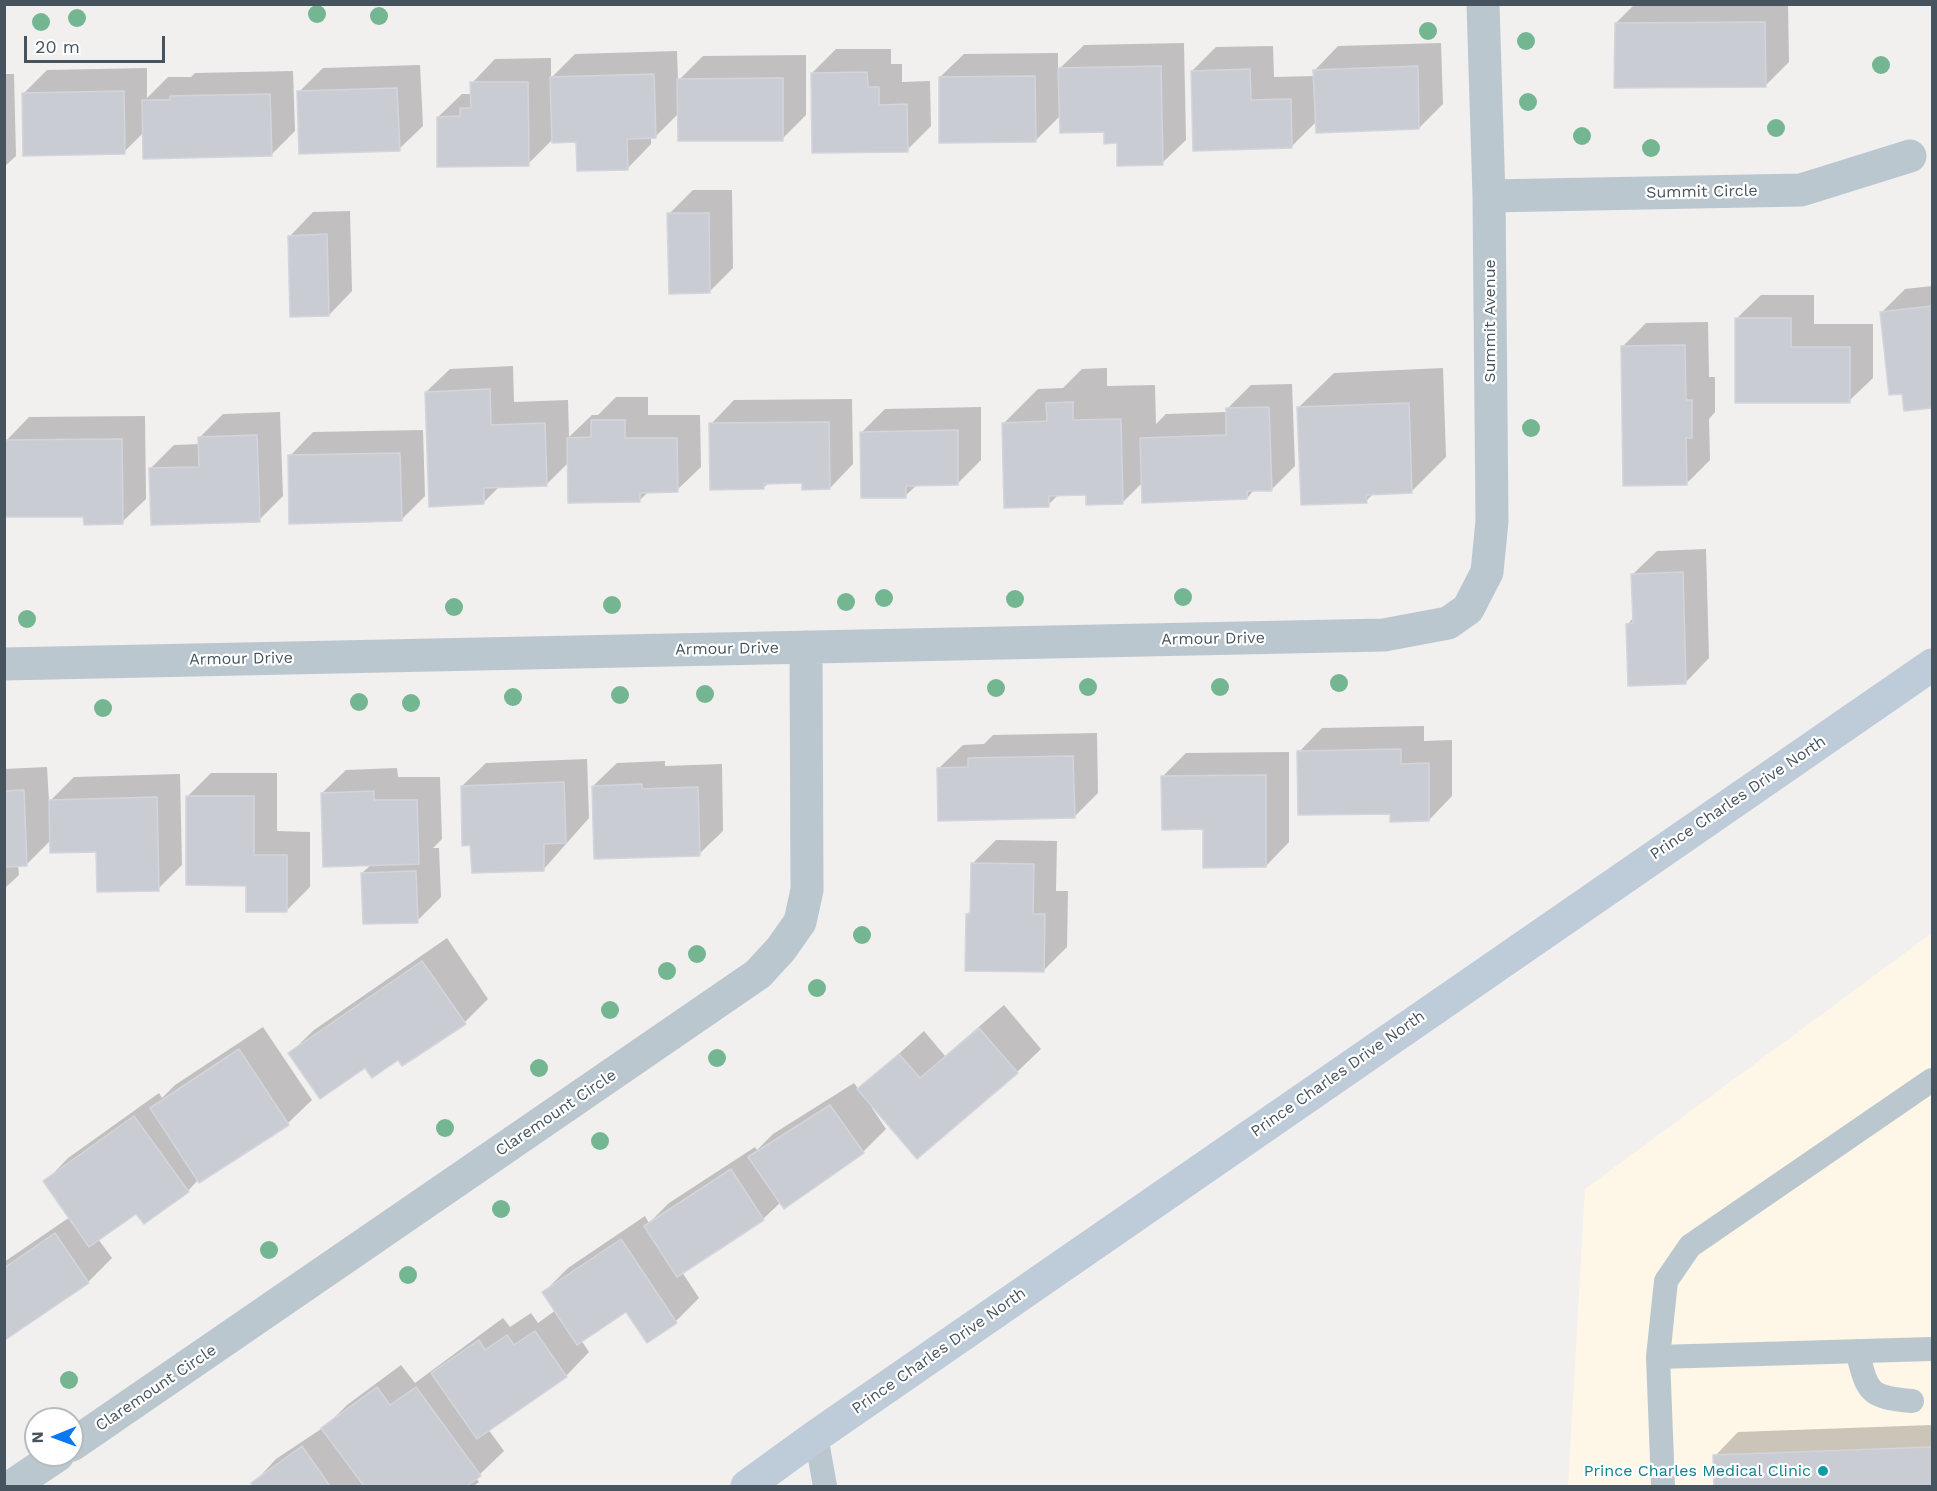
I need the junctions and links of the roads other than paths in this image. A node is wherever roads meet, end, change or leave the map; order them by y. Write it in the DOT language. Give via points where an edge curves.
graph roads {
  1 [pos="1483,4"];
  2 [pos="1910,156"];
  3 [pos="1489,196"];
  4 [pos="1448,623"];
  5 [pos="806,647"];
  6 [pos="4,664"];
  7 [pos="1932,665"];
  8 [pos="1932,1080"];
  9 [pos="1932,1349"];
  10 [pos="1857,1351"];
  11 [pos="1658,1357"];
  12 [pos="1912,1401"];
  13 [pos="816,1436"];
  14 [pos="84,1437"];
  15 [pos="40,1467"];
  16 [pos="12,1486"];
  17 [pos="747,1486"];
  18 [pos="825,1486"];
  19 [pos="1663,1486"];
  1 -- 3 [label="street, Summit Avenue"];
  2 -- 3 [label="street, Summit Circle" via="1801,190"];
  3 -- 4 [label="street, Summit Avenue" via="1492,521 1487,572 1468,609"];
  4 -- 5 [label="street, Armour Drive" via="1384,635"];
  5 -- 6 [label="street, Armour Drive"];
  5 -- 14 [label="street, Claremount Circle" via="807,890 800,922 765,966"];
  7 -- 13 [label="main road, Prince Charles Drive North"];
  8 -- 11 [label="lane" via="1690,1246 1666,1281"];
  9 -- 10 [label="lane"];
  10 -- 11 [label="lane"];
  10 -- 12 [label="lane" via="1864,1380 1872,1392 1889,1399"];
  11 -- 19 [label="lane"];
  13 -- 17 [label="main road, Prince Charles Drive North"];
  13 -- 18 [label="lane"];
  15 -- 16 [label="street"];
}
